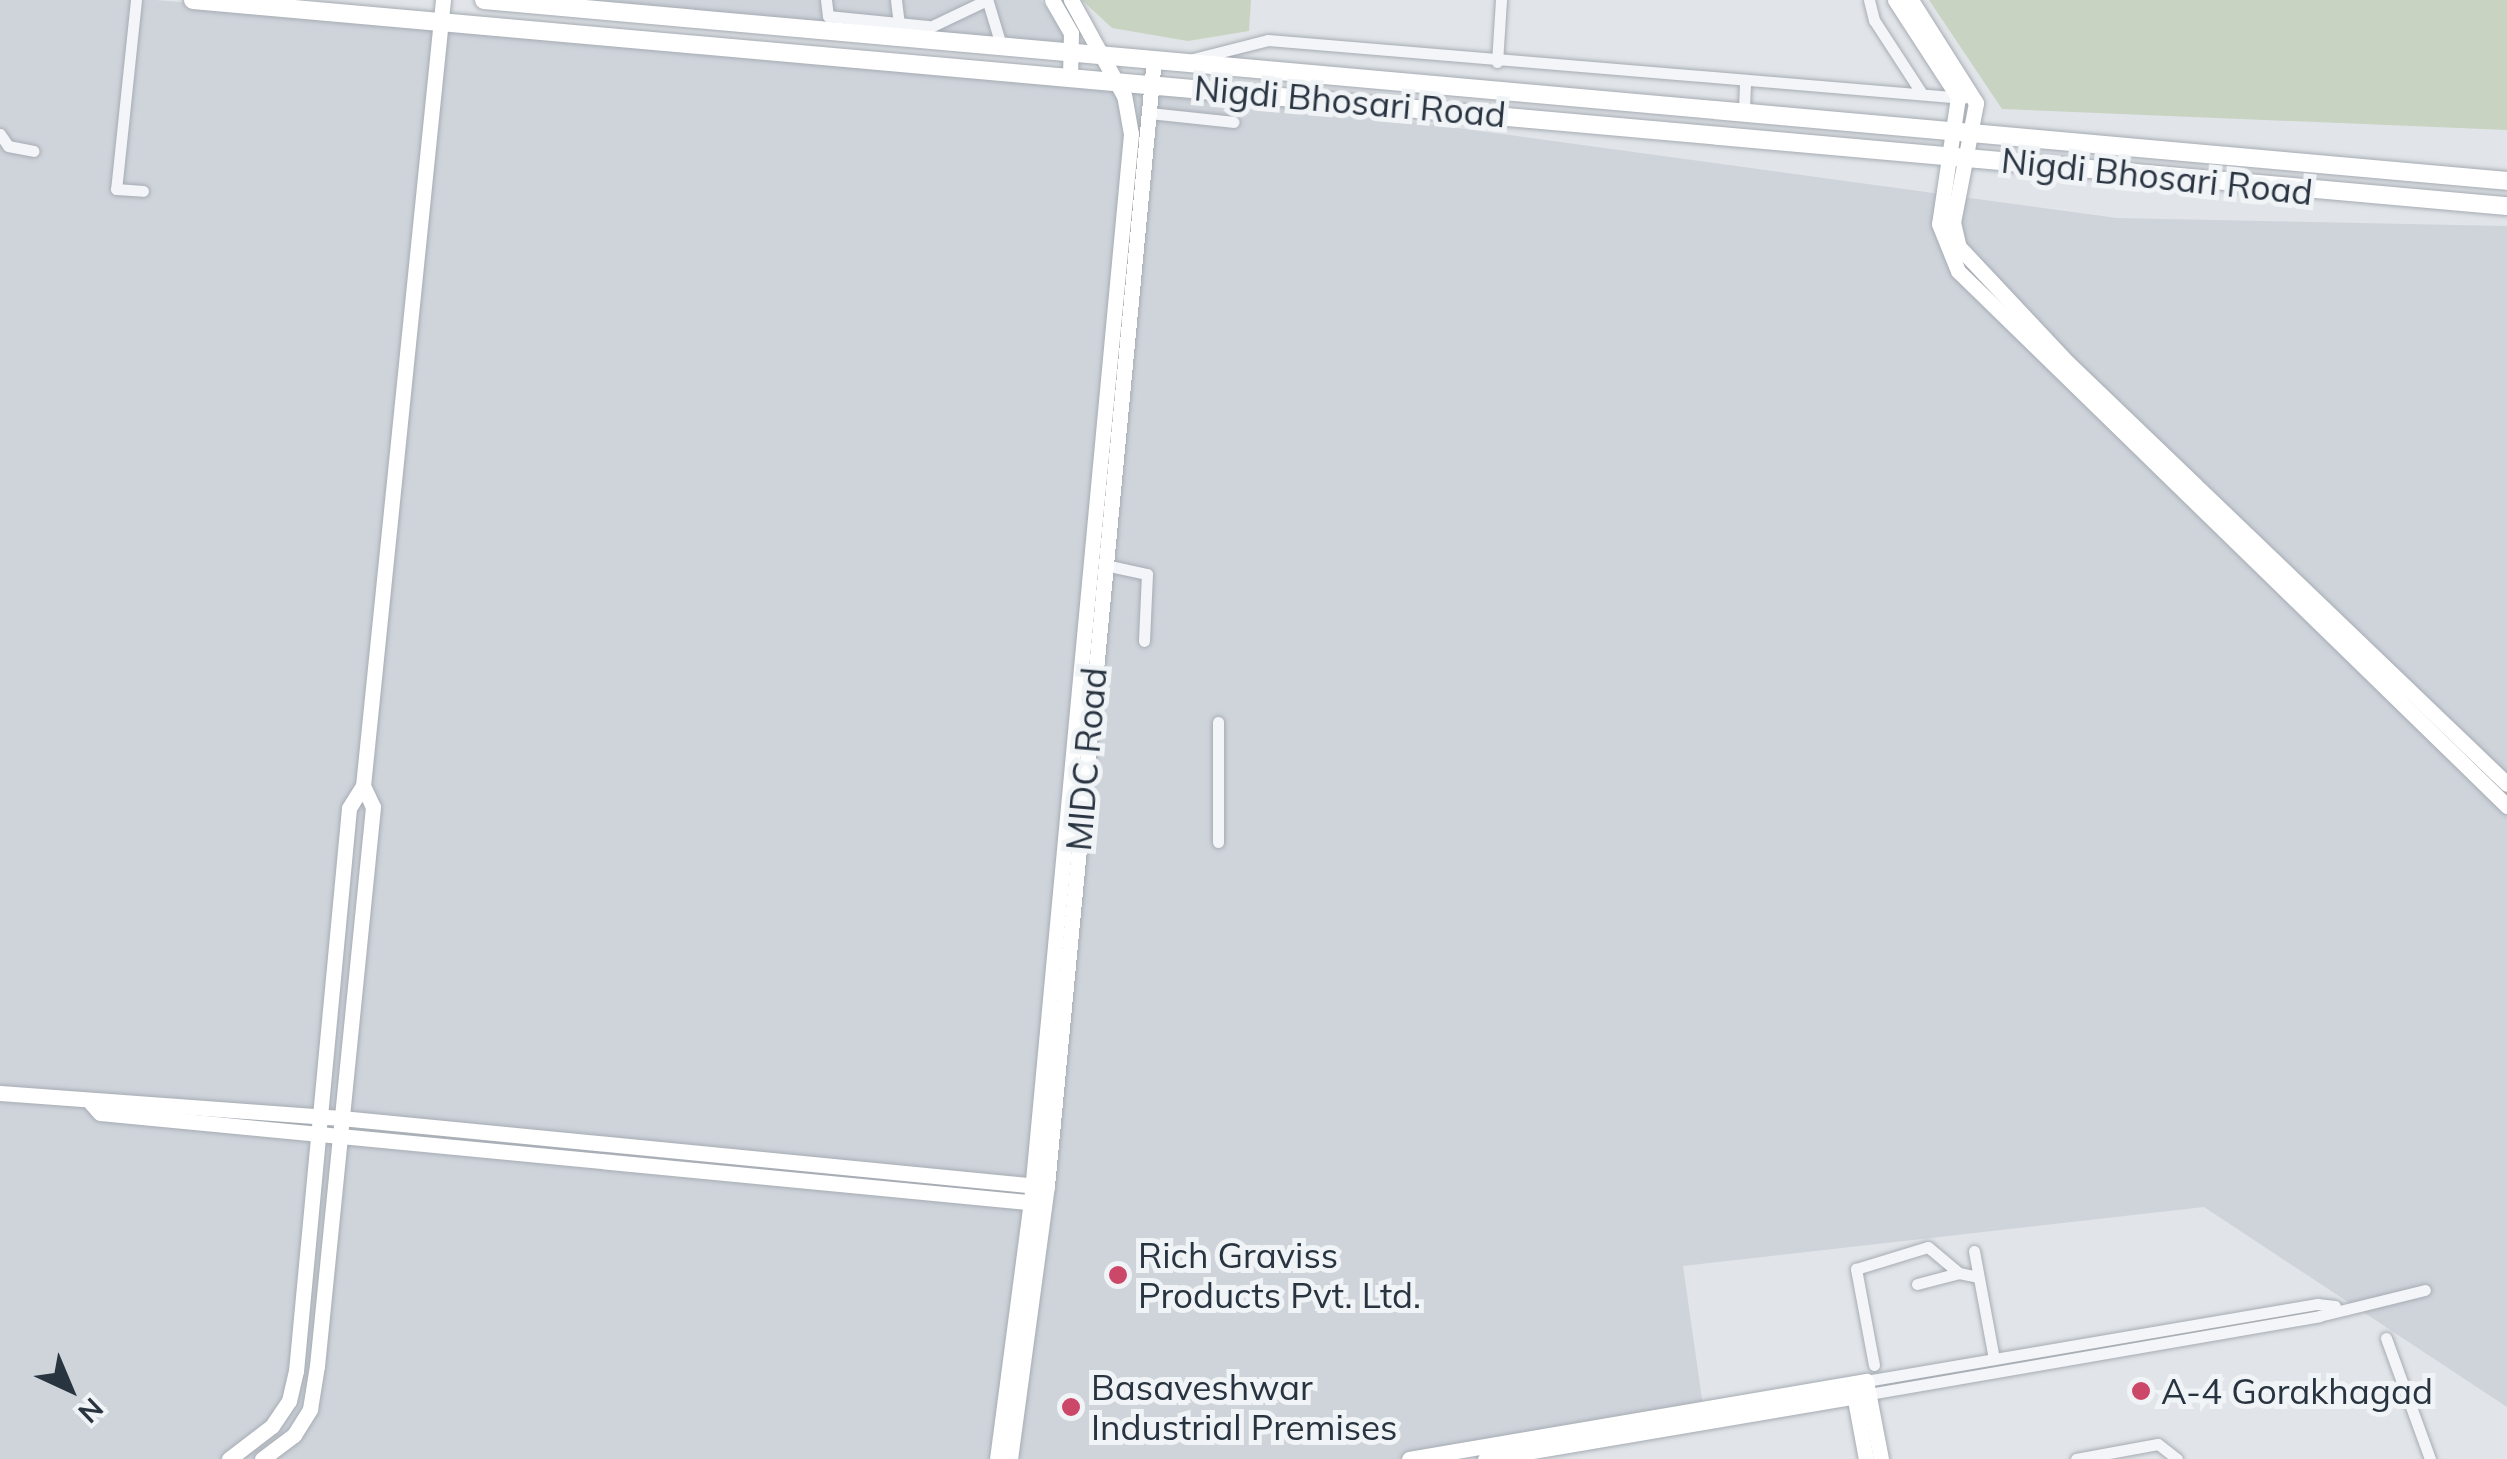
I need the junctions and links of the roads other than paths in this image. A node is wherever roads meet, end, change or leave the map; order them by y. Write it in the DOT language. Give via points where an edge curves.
graph roads {
  1 [pos="136,0"];
  2 [pos="193,0"];
  3 [pos="443,0"];
  4 [pos="484,0"];
  5 [pos="826,0"];
  6 [pos="896,0"];
  7 [pos="1052,0"];
  8 [pos="1070,0"];
  9 [pos="1501,0"];
  10 [pos="1870,0"];
  11 [pos="1895,0"];
  12 [pos="1911,0"];
  13 [pos="988,1"];
  14 [pos="440,21"];
  15 [pos="898,23"];
  16 [pos="924,32"];
  17 [pos="1001,46"];
  18 [pos="1072,52"];
  19 [pos="1103,54"];
  20 [pos="1154,59"];
  21 [pos="1184,62"];
  22 [pos="1497,62"];
  23 [pos="1070,77"];
  24 [pos="1110,80"];
  25 [pos="1151,84"];
  26 [pos="1745,84"];
  27 [pos="1922,94"];
  28 [pos="1966,98"];
  29 [pos="1744,111"];
  30 [pos="1150,113"];
  31 [pos="1234,122"];
  32 [pos="1956,131"];
  33 [pos="1975,131"];
  34 [pos="0,134"];
  35 [pos="34,151"];
  36 [pos="1959,157"];
  37 [pos="2507,180"];
  38 [pos="144,191"];
  39 [pos="2507,206"];
  40 [pos="1105,566"];
  41 [pos="1144,641"];
  42 [pos="1088,657"];
  43 [pos="1218,722"];
  44 [pos="2507,784"];
  45 [pos="362,786"];
  46 [pos="2507,806"];
  47 [pos="1218,842"];
  48 [pos="0,1093"];
  49 [pos="320,1125"];
  50 [pos="340,1126"];
  51 [pos="1040,1186"];
  52 [pos="1038,1203"];
  53 [pos="1974,1251"];
  54 [pos="1958,1274"];
  55 [pos="1978,1276"];
  56 [pos="1917,1284"];
  57 [pos="2425,1290"];
  58 [pos="2338,1306"];
  59 [pos="2386,1338"];
  60 [pos="1994,1359"];
  61 [pos="1874,1365"];
  62 [pos="294,1382"];
  63 [pos="314,1384"];
  64 [pos="1860,1388"];
  65 [pos="229,1459"];
  66 [pos="262,1459"];
  67 [pos="997,1459"];
  68 [pos="1010,1459"];
  69 [pos="1409,1459"];
  70 [pos="1486,1459"];
  71 [pos="1866,1459"];
  72 [pos="1880,1459"];
  73 [pos="2076,1459"];
  74 [pos="2176,1459"];
  75 [pos="2430,1459"];
  1 -- 38 [label="street" via="116,190"];
  2 -- 14 [label="main road, Nigdi Bhosari Road"];
  3 -- 14 [label="street"];
  4 -- 16 [label="main road, Nigdi Bhosari Road"];
  5 -- 15 [label="street" via="828,16"];
  6 -- 15 [label="street"];
  7 -- 18 [label="street" via="1072,32"];
  8 -- 19 [label="street"];
  9 -- 22 [label="street"];
  10 -- 27 [label="street" via="1874,20"];
  11 -- 28 [label="street"];
  12 -- 28 [label="street"];
  13 -- 16 [label="street"];
  13 -- 17 [label="street"];
  14 -- 23 [label="main road, Nigdi Bhosari Road"];
  14 -- 45 [label="street"];
  15 -- 16 [label="street"];
  16 -- 17 [label="main road, Nigdi Bhosari Road"];
  17 -- 18 [label="main road, Nigdi Bhosari Road"];
  18 -- 19 [label="main road, Nigdi Bhosari Road"];
  18 -- 23 [label="street"];
  19 -- 20 [label="main road, Nigdi Bhosari Road"];
  19 -- 24 [label="street"];
  20 -- 21 [label="main road, Nigdi Bhosari Road"];
  20 -- 25 [label="street, MIDC Road"];
  21 -- 22 [label="street" via="1268,40"];
  21 -- 29 [label="main road, Nigdi Bhosari Road"];
  22 -- 26 [label="street"];
  23 -- 24 [label="main road, Nigdi Bhosari Road"];
  24 -- 25 [label="main road, Nigdi Bhosari Road"];
  24 -- 42 [label="street" via="1128,106 1131,134"];
  25 -- 30 [label="street, MIDC Road"];
  25 -- 36 [label="main road, Nigdi Bhosari Road"];
  26 -- 27 [label="street"];
  26 -- 29 [label="street"];
  27 -- 28 [label="street"];
  28 -- 32 [label="street"];
  28 -- 33 [label="street"];
  29 -- 32 [label="main road, Nigdi Bhosari Road"];
  30 -- 31 [label="street"];
  30 -- 40 [label="street, MIDC Road"];
  32 -- 33 [label="main road, Nigdi Bhosari Road"];
  32 -- 36 [label="street"];
  33 -- 36 [label="street"];
  33 -- 37 [label="main road, Nigdi Bhosari Road"];
  34 -- 35 [label="street" via="8,146"];
  36 -- 39 [label="main road, Nigdi Bhosari Road"];
  36 -- 44 [label="street" via="1959,247 2068,363"];
  36 -- 46 [label="street" via="1939,224 1958,270"];
  40 -- 41 [label="street" via="1146,574"];
  40 -- 42 [label="street, MIDC Road"];
  42 -- 51 [label="street"];
  43 -- 47 [label="street"];
  45 -- 49 [label="street" via="348,808"];
  45 -- 50 [label="street" via="374,807"];
  48 -- 49 [label="street" via="91,1103 100,1113"];
  49 -- 50 [label="street"];
  49 -- 62 [label="street"];
  50 -- 51 [label="street"];
  50 -- 52 [label="street"];
  50 -- 63 [label="street"];
  51 -- 52 [label="street"];
  52 -- 67 [label="street"];
  52 -- 68 [label="street"];
  53 -- 55 [label="street"];
  54 -- 55 [label="street"];
  54 -- 56 [label="street"];
  54 -- 61 [label="street" via="1928,1247 1856,1268"];
  55 -- 60 [label="street"];
  57 -- 58 [label="street"];
  58 -- 60 [label="street" via="2316,1304"];
  58 -- 64 [label="street" via="2319,1316"];
  59 -- 75 [label="street"];
  60 -- 64 [label="street"];
  62 -- 63 [label="street"];
  62 -- 65 [label="street" via="272,1426"];
  63 -- 66 [label="street" via="310,1409 294,1435"];
  64 -- 69 [label="street"];
  64 -- 70 [label="street"];
  64 -- 71 [label="street"];
  64 -- 72 [label="street"];
  73 -- 74 [label="street" via="2158,1444"];
}
